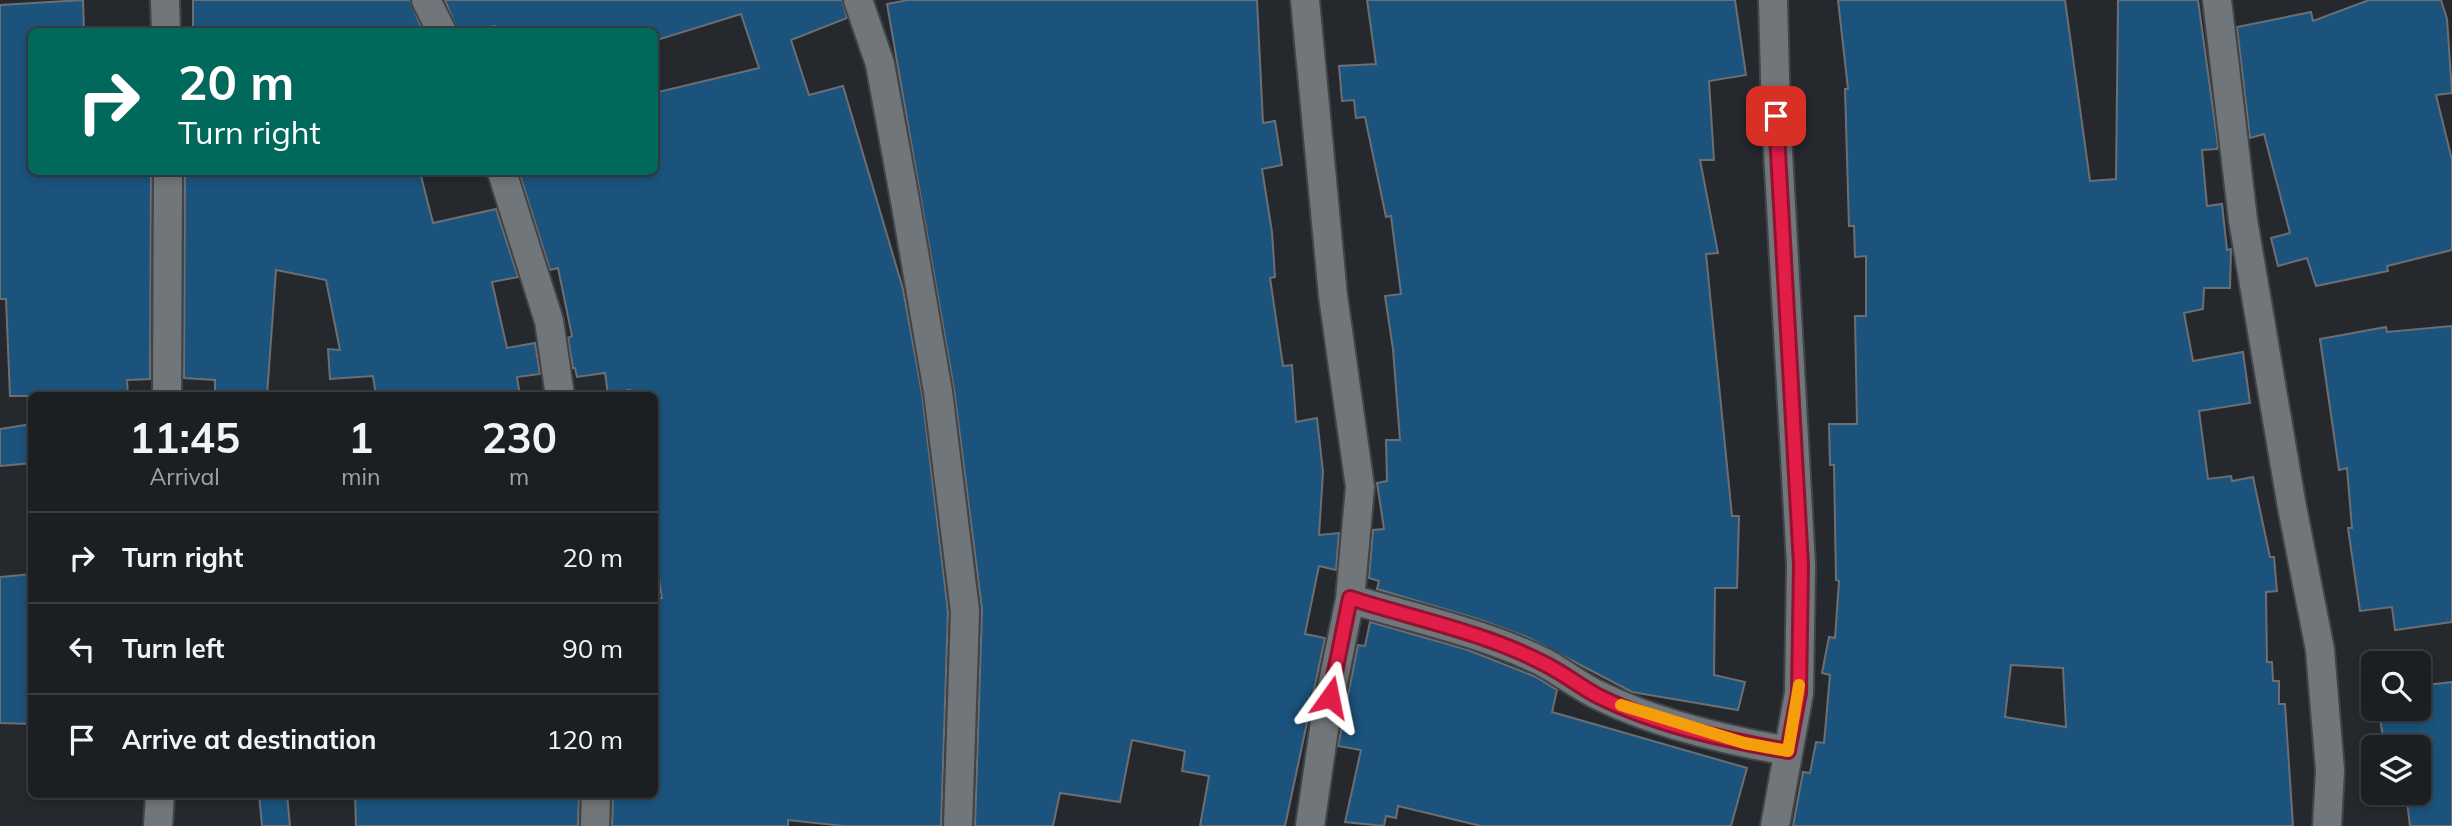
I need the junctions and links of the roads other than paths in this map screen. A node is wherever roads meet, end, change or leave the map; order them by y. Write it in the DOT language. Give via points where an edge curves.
graph roads {
  1 [pos="165,0"];
  2 [pos="426,0"];
  3 [pos="858,0"];
  4 [pos="1305,0"];
  5 [pos="1773,0"];
  6 [pos="2217,0"];
  7 [pos="166,28"];
  8 [pos="440,28"];
  9 [pos="168,175"];
  10 [pos="503,175"];
  11 [pos="167,392"];
  12 [pos="559,392"];
  13 [pos="1350,598"];
  14 [pos="1788,751"];
  15 [pos="160,798"];
  16 [pos="596,798"];
  17 [pos="158,826"];
  18 [pos="595,826"];
  19 [pos="957,826"];
  20 [pos="1310,826"];
  21 [pos="1775,826"];
  22 [pos="2327,826"];
  1 -- 7 [label="street"];
  2 -- 8 [label="street"];
  3 -- 19 [label="street" via="880,64 906,206 938,392 965,611"];
  4 -- 13 [label="street" via="1333,296 1360,487"];
  5 -- 14 [label="street" via="1801,565 1799,693"];
  6 -- 22 [label="street" via="2243,220 2320,650 2330,771"];
  9 -- 11 [label="street"];
  10 -- 12 [label="street" via="549,321"];
  13 -- 14 [label="street" via="1544,663 1600,696 1648,716"];
  13 -- 20 [label="street"];
  14 -- 21 [label="street"];
  15 -- 17 [label="street"];
  16 -- 18 [label="street"];
}
